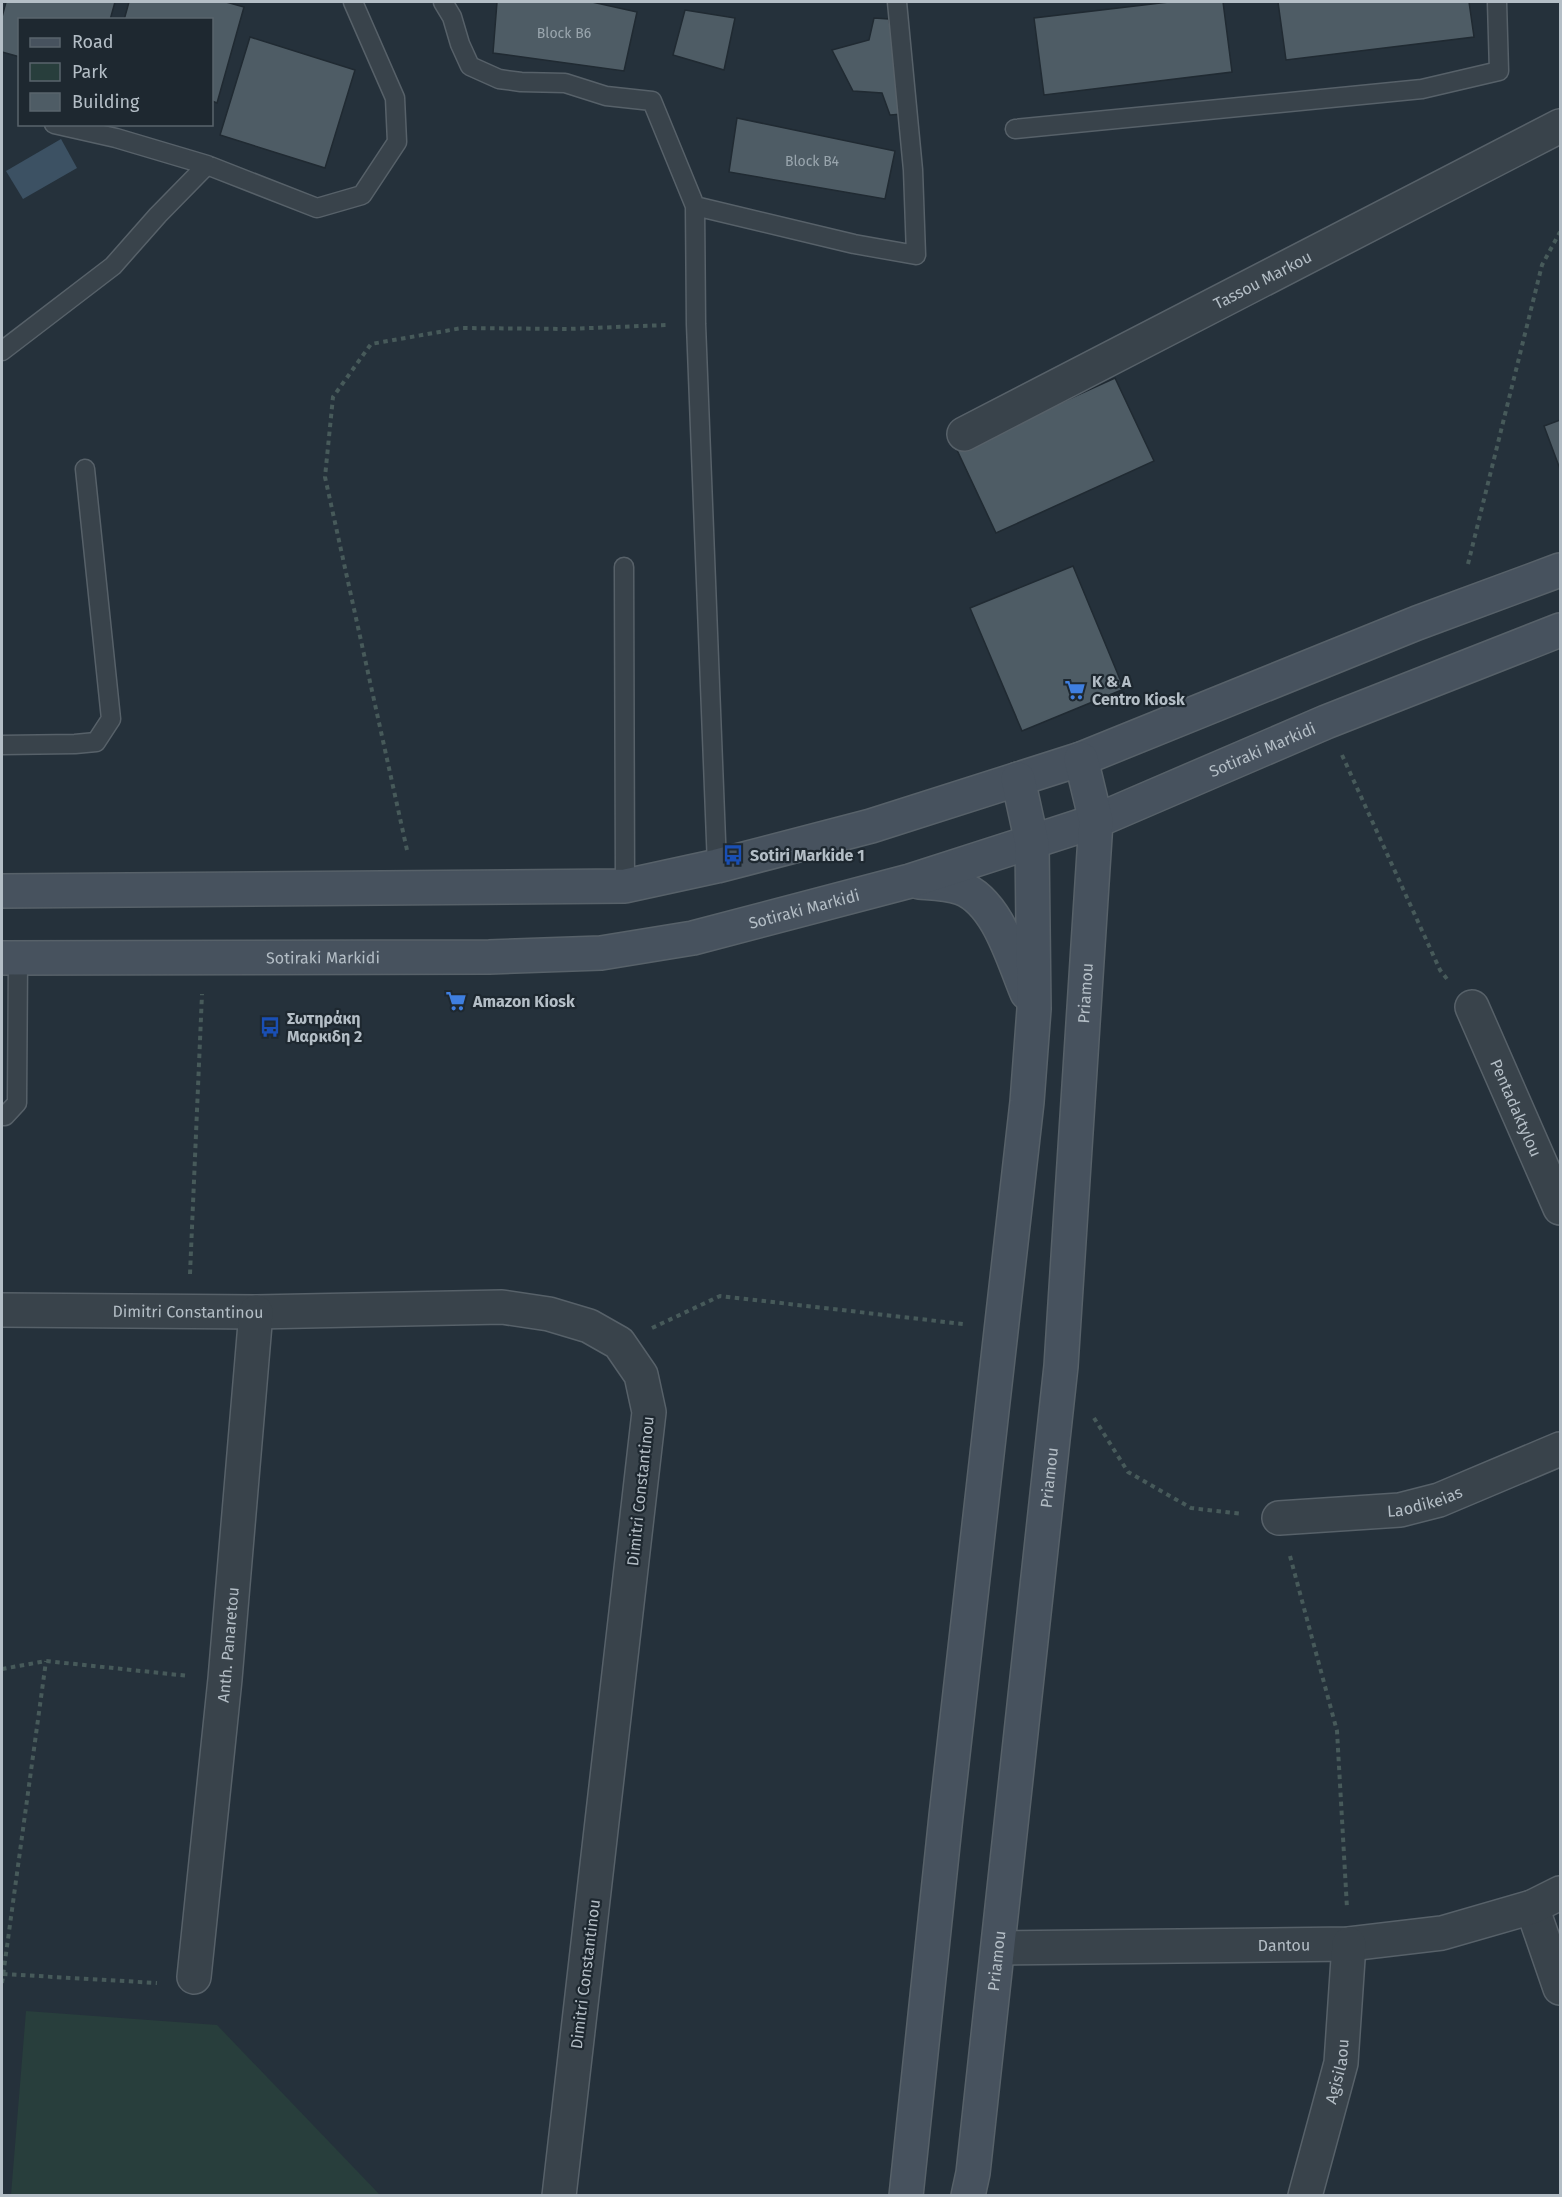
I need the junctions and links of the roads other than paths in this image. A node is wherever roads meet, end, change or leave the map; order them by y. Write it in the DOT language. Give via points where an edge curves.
graph roads {
  1 [pos="353,2"];
  2 [pos="443,2"];
  3 [pos="897,2"];
  4 [pos="1497,2"];
  5 [pos="63,126"];
  6 [pos="1560,126"];
  7 [pos="1015,129"];
  8 [pos="207,165"];
  9 [pos="695,206"];
  10 [pos="2,351"];
  11 [pos="964,434"];
  12 [pos="85,469"];
  13 [pos="624,567"];
  14 [pos="1560,570"];
  15 [pos="1560,630"];
  16 [pos="2,745"];
  17 [pos="1081,759"];
  18 [pos="1018,779"];
  19 [pos="1096,821"];
  20 [pos="1032,843"];
  21 [pos="717,866"];
  22 [pos="910,881"];
  23 [pos="625,886"];
  24 [pos="2,891"];
  25 [pos="10,958"];
  26 [pos="1472,1007"];
  27 [pos="1034,1009"];
  28 [pos="2,1116"];
  29 [pos="1560,1208"];
  30 [pos="2,1310"];
  31 [pos="256,1312"];
  32 [pos="1560,1449"];
  33 [pos="1279,1518"];
  34 [pos="1546,1900"];
  35 [pos="1349,1944"];
  36 [pos="999,1947"];
  37 [pos="194,1977"];
  38 [pos="1560,1988"];
  39 [pos="559,2196"];
  40 [pos="906,2196"];
  41 [pos="968,2196"];
  42 [pos="1305,2196"];
  1 -- 8 [label="lane" via="395,98 397,142 362,195 316,208"];
  2 -- 9 [label="lane" via="470,66 499,79 565,83 606,96 652,101"];
  3 -- 9 [label="lane" via="913,170 916,255"];
  4 -- 7 [label="lane" via="1499,71 1422,89"];
  5 -- 8 [label="lane"];
  6 -- 11 [label="street, Tassou Markou"];
  8 -- 10 [label="lane" via="113,266"];
  9 -- 21 [label="lane"];
  12 -- 16 [label="lane" via="111,719 96,742"];
  13 -- 23 [label="lane"];
  14 -- 17 [label="street"];
  15 -- 19 [label="street, Sotiraki Markidi" via="1326,722"];
  17 -- 18 [label="street"];
  17 -- 19 [label="street, Priamou"];
  18 -- 20 [label="street"];
  18 -- 21 [label="street" via="871,826"];
  19 -- 20 [label="street, Sotiraki Markidi"];
  19 -- 36 [label="street, Priamou" via="1061,1366"];
  20 -- 22 [label="street, Sotiraki Markidi"];
  20 -- 27 [label="street"];
  21 -- 23 [label="street"];
  22 -- 25 [label="street, Sotiraki Markidi" via="693,938 601,953"];
  22 -- 27 [label="street" via="963,889 983,902 1001,930"];
  23 -- 24 [label="street"];
  25 -- 28 [label="lane" via="17,1103"];
  26 -- 29 [label="street, Pentadaktylou"];
  27 -- 40 [label="street" via="1028,1102"];
  30 -- 31 [label="street, Dimitri Constantinou"];
  31 -- 37 [label="street, Anth. Panaretou" via="225,1679"];
  31 -- 39 [label="street, Dimitri Constantinou" via="502,1307 549,1314 589,1326 619,1343 641,1375 649,1412"];
  32 -- 33 [label="street, Laodikeias" via="1439,1500 1400,1510"];
  34 -- 35 [label="street, Dantou" via="1442,1933"];
  34 -- 38 [label="street"];
  35 -- 36 [label="street, Dantou"];
  35 -- 42 [label="street, Agisilaou" via="1341,2063"];
  36 -- 41 [label="street, Priamou"];
}
